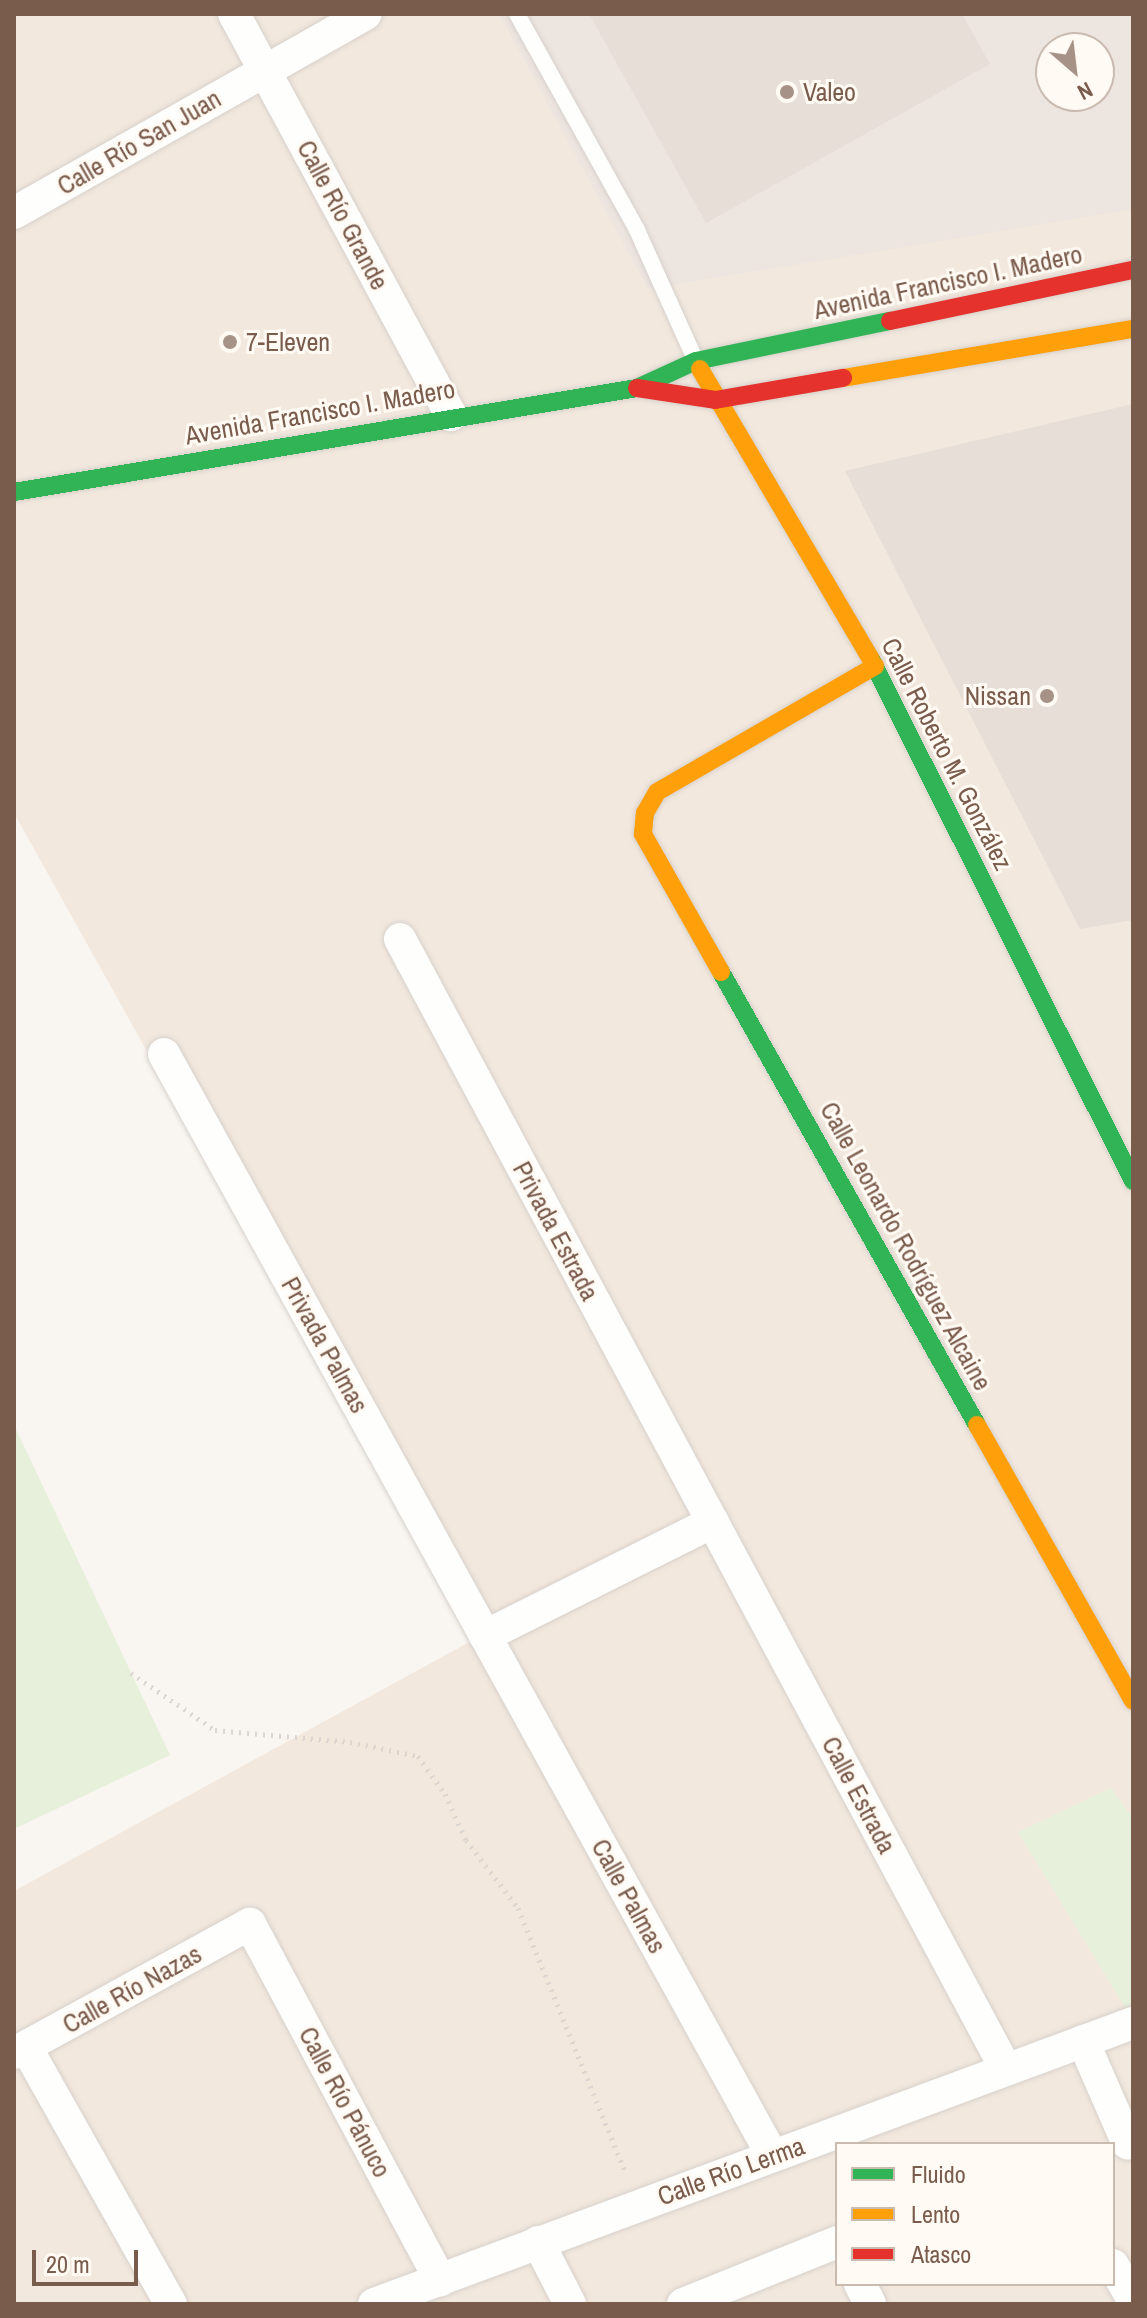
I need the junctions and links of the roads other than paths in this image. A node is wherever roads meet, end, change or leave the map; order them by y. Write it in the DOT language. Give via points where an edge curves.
graph roads {
  1 [pos="234,14"];
  2 [pos="366,14"];
  3 [pos="517,14"];
  4 [pos="265,71"];
  5 [pos="14,213"];
  6 [pos="1133,270"];
  7 [pos="1133,329"];
  8 [pos="696,361"];
  9 [pos="637,388"];
  10 [pos="715,400"];
  11 [pos="451,415"];
  12 [pos="14,492"];
  13 [pos="875,666"];
  14 [pos="400,939"];
  15 [pos="164,1054"];
  16 [pos="1133,1181"];
  17 [pos="713,1522"];
  18 [pos="485,1636"];
  19 [pos="1133,1701"];
  20 [pos="250,1924"];
  21 [pos="1133,2023"];
  22 [pos="1083,2041"];
  23 [pos="20,2050"];
  24 [pos="1006,2069"];
  25 [pos="1125,2145"];
  26 [pos="772,2155"];
  27 [pos="538,2242"];
  28 [pos="835,2243"];
  29 [pos="1115,2268"];
  30 [pos="440,2280"];
  31 [pos="861,2286"];
  32 [pos="1133,2300"];
  33 [pos="171,2304"];
  34 [pos="374,2304"];
  35 [pos="570,2304"];
  36 [pos="683,2304"];
  37 [pos="870,2304"];
  1 -- 4 [label="street, Calle Río Grande"];
  2 -- 4 [label="street, Calle Río San Juan"];
  3 -- 8 [label="lane" via="637,230"];
  4 -- 5 [label="street, Calle Río San Juan"];
  4 -- 11 [label="street, Calle Río Grande"];
  6 -- 8 [label="street, Avenida Francisco I. Madero"];
  7 -- 10 [label="street, Avenida Francisco I. Madero"];
  8 -- 9 [label="street, Avenida Francisco I. Madero"];
  8 -- 10 [label="street, Calle Roberto M. González"];
  9 -- 10 [label="street, Avenida Francisco I. Madero"];
  9 -- 11 [label="street, Avenida Francisco I. Madero"];
  10 -- 13 [label="street, Calle Roberto M. González"];
  11 -- 12 [label="street, Avenida Francisco I. Madero"];
  13 -- 16 [label="street, Calle Roberto M. González"];
  13 -- 19 [label="street, Calle Leonardo Rodríguez Alcaine" via="657,792 645,813 643,834"];
  14 -- 17 [label="street, Privada Estrada"];
  15 -- 18 [label="street, Privada Palmas"];
  17 -- 18 [label="street"];
  17 -- 24 [label="street, Calle Estrada"];
  18 -- 26 [label="street, Calle Palmas"];
  20 -- 23 [label="street, Calle Río Nazas"];
  20 -- 30 [label="street, Calle Río Pánuco"];
  21 -- 22 [label="street, Calle Río Lerma"];
  22 -- 24 [label="street, Calle Río Lerma"];
  22 -- 25 [label="street"];
  23 -- 33 [label="street"];
  24 -- 26 [label="street, Calle Río Lerma"];
  26 -- 27 [label="street, Calle Río Lerma"];
  27 -- 30 [label="street, Calle Río Lerma"];
  27 -- 35 [label="street"];
  28 -- 36 [label="street"];
  29 -- 32 [label="street"];
  30 -- 34 [label="street, Calle Río Lerma"];
  31 -- 37 [label="street"];
}
